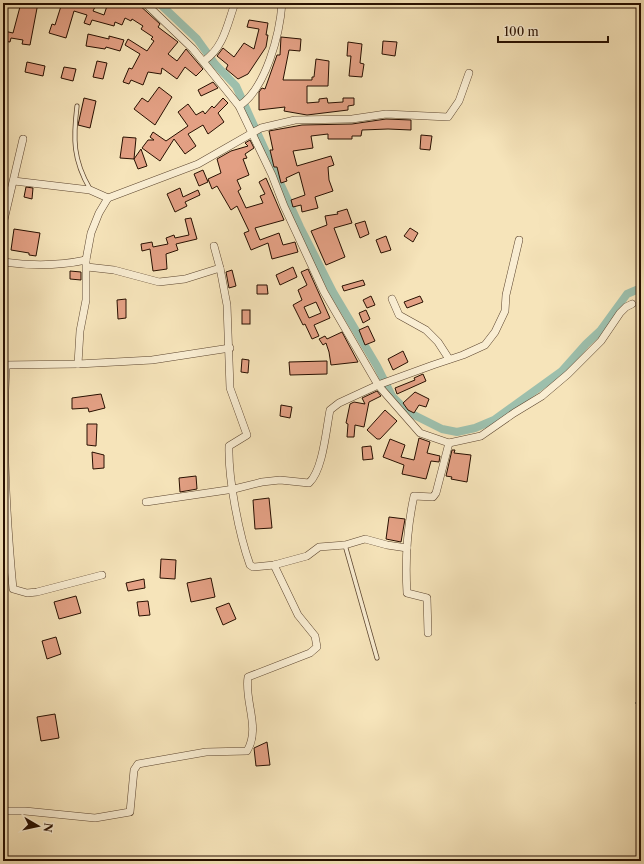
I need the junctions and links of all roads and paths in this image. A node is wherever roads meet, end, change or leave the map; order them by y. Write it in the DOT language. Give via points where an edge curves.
graph roads {
  1 [pos="145,3"];
  2 [pos="235,3"];
  3 [pos="282,3"];
  4 [pos="205,61"];
  5 [pos="469,73"];
  6 [pos="243,103"];
  7 [pos="77,106"];
  8 [pos="256,130"];
  9 [pos="23,139"];
  10 [pos="14,181"];
  11 [pos="90,190"];
  12 [pos="108,198"];
  13 [pos="3,224"];
  14 [pos="519,240"];
  15 [pos="214,246"];
  16 [pos="3,262"];
  17 [pos="86,263"];
  18 [pos="220,268"];
  19 [pos="392,299"];
  20 [pos="632,304"];
  21 [pos="230,348"];
  22 [pos="449,359"];
  23 [pos="78,364"];
  24 [pos="5,365"];
  25 [pos="380,385"];
  26 [pos="449,443"];
  27 [pos="234,489"];
  28 [pos="146,502"];
  29 [pos="6,544"];
  30 [pos="345,545"];
  31 [pos="407,548"];
  32 [pos="274,565"];
  33 [pos="102,575"];
  34 [pos="428,633"];
  35 [pos="377,658"];
  36 [pos="3,811"];
  1 -- 4 [label="street"];
  2 -- 4 [label="street" via="225,34 212,55"];
  3 -- 6 [label="street" via="270,61 258,88"];
  4 -- 6 [label="street"];
  5 -- 8 [label="street" via="459,101 444,118 386,114 352,119 295,120"];
  6 -- 8 [label="street"];
  7 -- 11 [label="lane" via="73,137 83,177"];
  8 -- 12 [label="street" via="198,164"];
  8 -- 25 [label="street" via="324,292"];
  9 -- 10 [label="street"];
  10 -- 11 [label="street"];
  10 -- 13 [label="street"];
  11 -- 12 [label="street"];
  12 -- 17 [label="street" via="91,233"];
  14 -- 22 [label="street" via="506,295 505,311 495,332 485,345"];
  15 -- 18 [label="street"];
  16 -- 17 [label="street" via="27,266"];
  17 -- 18 [label="street" via="159,282 186,279"];
  17 -- 23 [label="street" via="86,300 80,330"];
  18 -- 21 [label="street" via="227,305"];
  19 -- 22 [label="street" via="399,316 426,330"];
  20 -- 26 [label="street" via="620,313 585,358 542,396 481,436"];
  21 -- 23 [label="street" via="152,360"];
  21 -- 27 [label="street" via="230,388 247,435 229,446"];
  22 -- 25 [label="street"];
  23 -- 24 [label="street"];
  24 -- 29 [label="street"];
  25 -- 26 [label="street" via="420,433"];
  25 -- 27 [label="street" via="339,403 330,410 323,453 309,483 274,481"];
  26 -- 31 [label="street" via="436,493 432,497 414,496"];
  27 -- 28 [label="street"];
  27 -- 32 [label="street" via="250,565"];
  29 -- 33 [label="street" via="13,589 17,591 37,592"];
  30 -- 31 [label="street" via="365,539 387,546"];
  30 -- 32 [label="street" via="319,547 308,556"];
  30 -- 35 [label="lane"];
  31 -- 34 [label="street" via="407,593 427,598"];
  32 -- 36 [label="street" via="298,615 315,636 317,647 310,653 248,677 246,686 252,714 251,744 247,751 206,752 138,764 134,770 130,812 95,818"];
}
